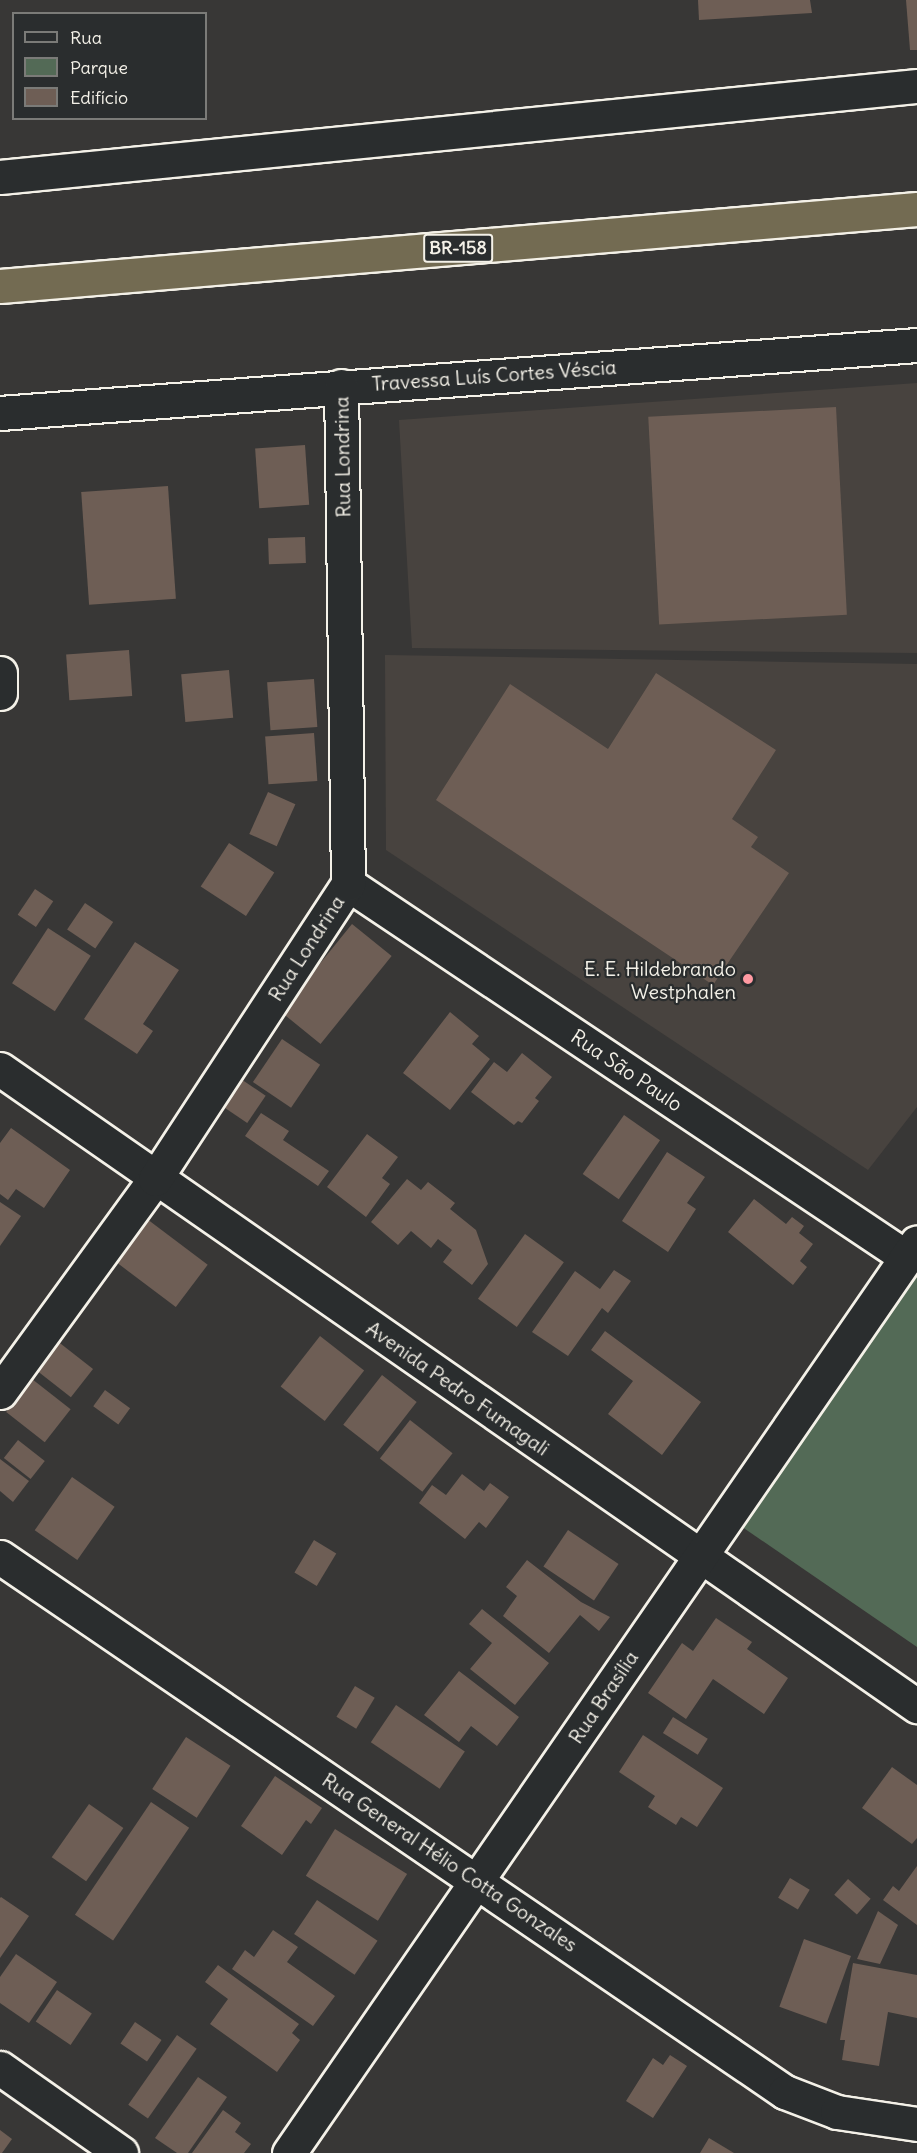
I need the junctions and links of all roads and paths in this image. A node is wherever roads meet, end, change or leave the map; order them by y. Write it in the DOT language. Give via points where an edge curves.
graph roads {
  1 [pos="917,86"];
  2 [pos="0,177"];
  3 [pos="917,209"];
  4 [pos="0,286"];
  5 [pos="917,345"];
  6 [pos="341,386"];
  7 [pos="0,413"];
  8 [pos="0,673"];
  9 [pos="0,693"];
  10 [pos="348,884"];
  11 [pos="0,1069"];
  12 [pos="155,1179"];
  13 [pos="911,1249"];
  14 [pos="0,1392"];
  15 [pos="700,1555"];
  16 [pos="0,1557"];
  17 [pos="917,1706"];
  18 [pos="478,1880"];
  19 [pos="0,2068"];
  20 [pos="917,2124"];
  21 [pos="121,2153"];
  22 [pos="288,2153"];
  1 -- 2 [label="street"];
  3 -- 4 [label="highway, BR-158"];
  5 -- 6 [label="street, Travessa Luís Cortes Véscia"];
  6 -- 7 [label="street, Travessa Luís Cortes Véscia"];
  6 -- 10 [label="street, Rua Londrina"];
  8 -- 9 [label="street"];
  10 -- 12 [label="street, Rua Londrina"];
  10 -- 13 [label="street, Rua São Paulo"];
  11 -- 12 [label="street, Avenida Pedro Fumagali"];
  12 -- 14 [label="street, Rua Londrina"];
  12 -- 15 [label="street, Avenida Pedro Fumagali"];
  13 -- 15 [label="street, Rua Brasília"];
  15 -- 17 [label="street, Avenida Pedro Fumagali"];
  15 -- 18 [label="street, Rua Brasília"];
  16 -- 18 [label="street, Rua General Hélio Cotta Gonzales"];
  18 -- 20 [label="street, Rua General Hélio Cotta Gonzales" via="785,2092 837,2112"];
  18 -- 22 [label="street, Rua Brasília"];
  19 -- 21 [label="street"];
}
